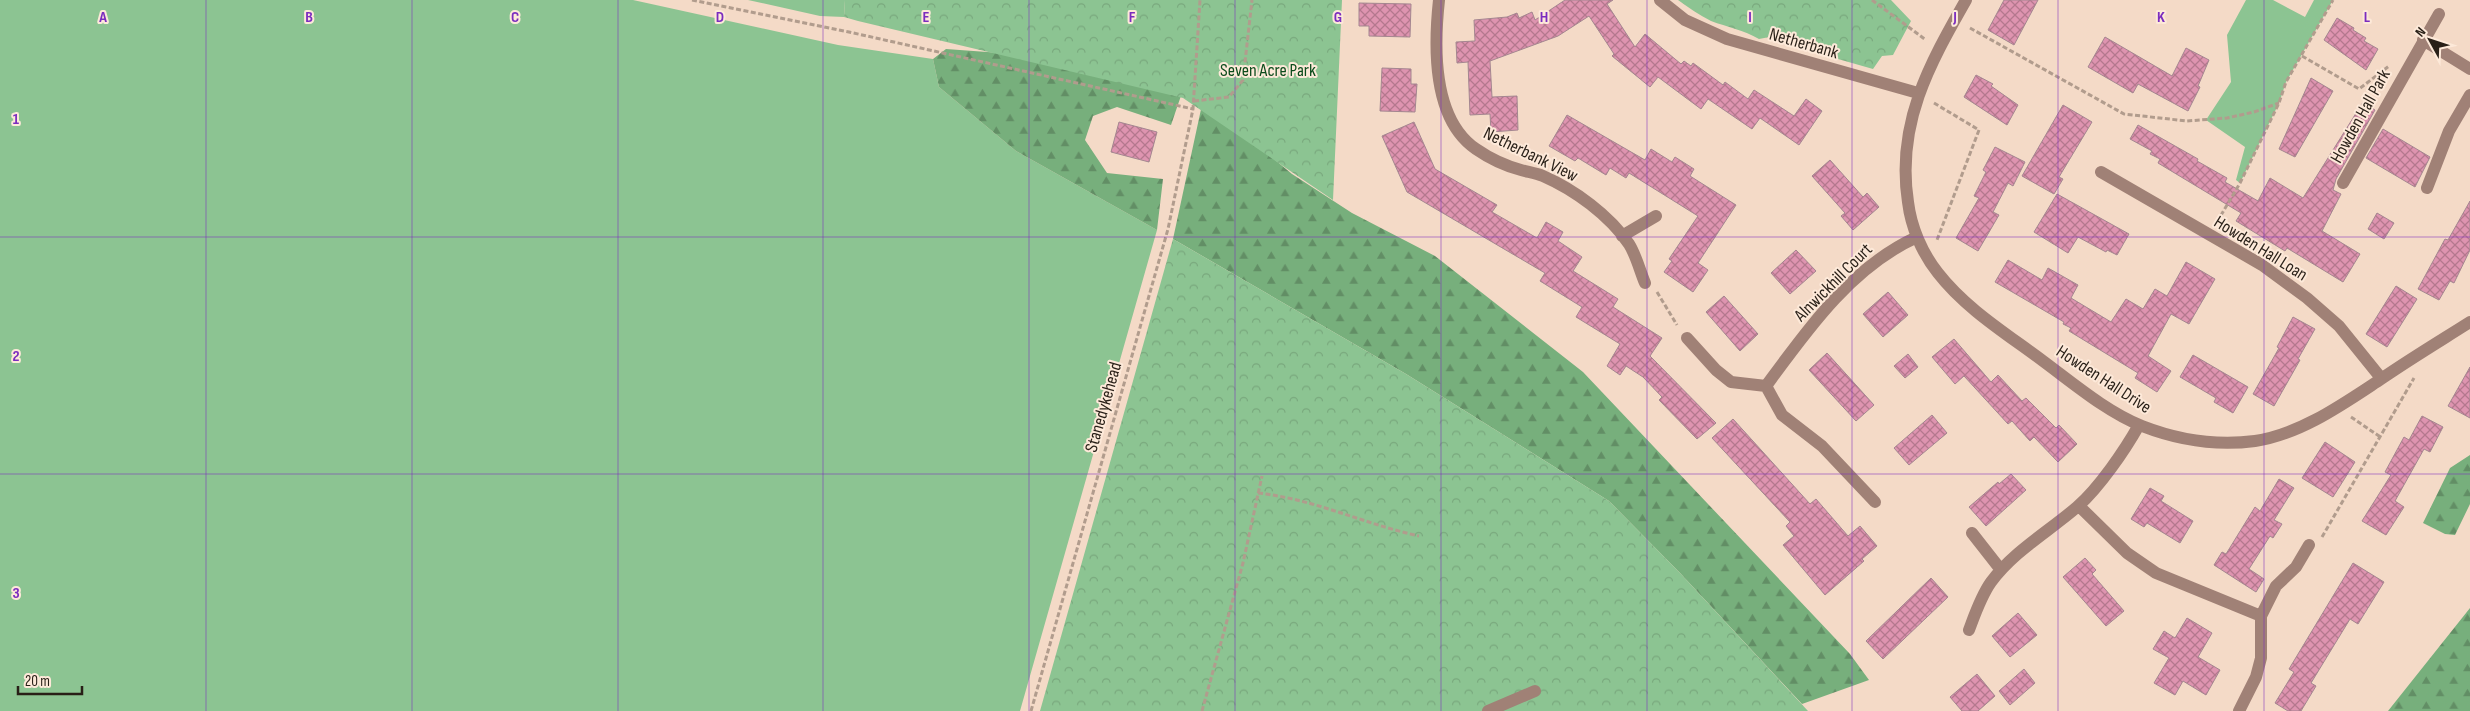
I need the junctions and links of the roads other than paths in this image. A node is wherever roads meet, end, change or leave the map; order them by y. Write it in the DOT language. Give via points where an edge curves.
graph roads {
  1 [pos="1438,0"];
  2 [pos="1660,0"];
  3 [pos="1966,0"];
  4 [pos="2439,14"];
  5 [pos="2423,40"];
  6 [pos="2470,69"];
  7 [pos="1918,93"];
  8 [pos="2470,95"];
  9 [pos="2101,172"];
  10 [pos="2343,183"];
  11 [pos="2427,188"];
  12 [pos="1656,216"];
  13 [pos="1622,236"];
  14 [pos="1916,237"];
  15 [pos="1644,283"];
  16 [pos="2470,322"];
  17 [pos="1687,338"];
  18 [pos="2382,378"];
  19 [pos="1766,386"];
  20 [pos="2139,425"];
  21 [pos="1875,502"];
  22 [pos="2079,506"];
  23 [pos="1972,534"];
  24 [pos="2309,545"];
  25 [pos="2001,570"];
  26 [pos="2261,616"];
  27 [pos="1969,630"];
  28 [pos="1535,692"];
  29 [pos="1488,711"];
  30 [pos="2239,711"];
  1 -- 13 [label="street, Netherbank View" via="1437,69 1444,100 1461,134 1476,149 1492,158 1559,184 1597,210"];
  2 -- 7 [label="street, Netherbank" via="1685,20 1727,39"];
  3 -- 7 [label="street, Howden Hall Drive"];
  4 -- 5 [label="street, Howden Hall Park"];
  5 -- 6 [label="street"];
  5 -- 10 [label="street, Howden Hall Park"];
  7 -- 14 [label="street, Howden Hall Drive" via="1907,140 1905,171 1908,205"];
  8 -- 11 [label="street" via="2449,131"];
  9 -- 18 [label="street, Howden Hall Loan" via="2262,265 2339,326"];
  12 -- 13 [label="street"];
  13 -- 15 [label="street, Netherbank View" via="1630,246"];
  14 -- 19 [label="street, Alnwickhill Court" via="1887,253 1817,317"];
  14 -- 20 [label="street, Howden Hall Drive" via="1929,260 1961,298 2094,397"];
  16 -- 18 [label="street, Howden Hall Drive"];
  17 -- 19 [label="street" via="1731,382"];
  18 -- 20 [label="street, Howden Hall Drive" via="2338,407 2283,434 2242,442 2202,442"];
  19 -- 21 [label="street" via="1782,415 1822,446"];
  20 -- 22 [label="street" via="2120,456"];
  22 -- 25 [label="street" via="2014,556"];
  22 -- 26 [label="street" via="2127,553 2156,573"];
  23 -- 25 [label="street"];
  24 -- 26 [label="street" via="2296,567 2276,586"];
  25 -- 27 [label="street" via="1981,598"];
  26 -- 30 [label="street" via="2261,658 2256,677"];
  28 -- 29 [label="street"];
}
